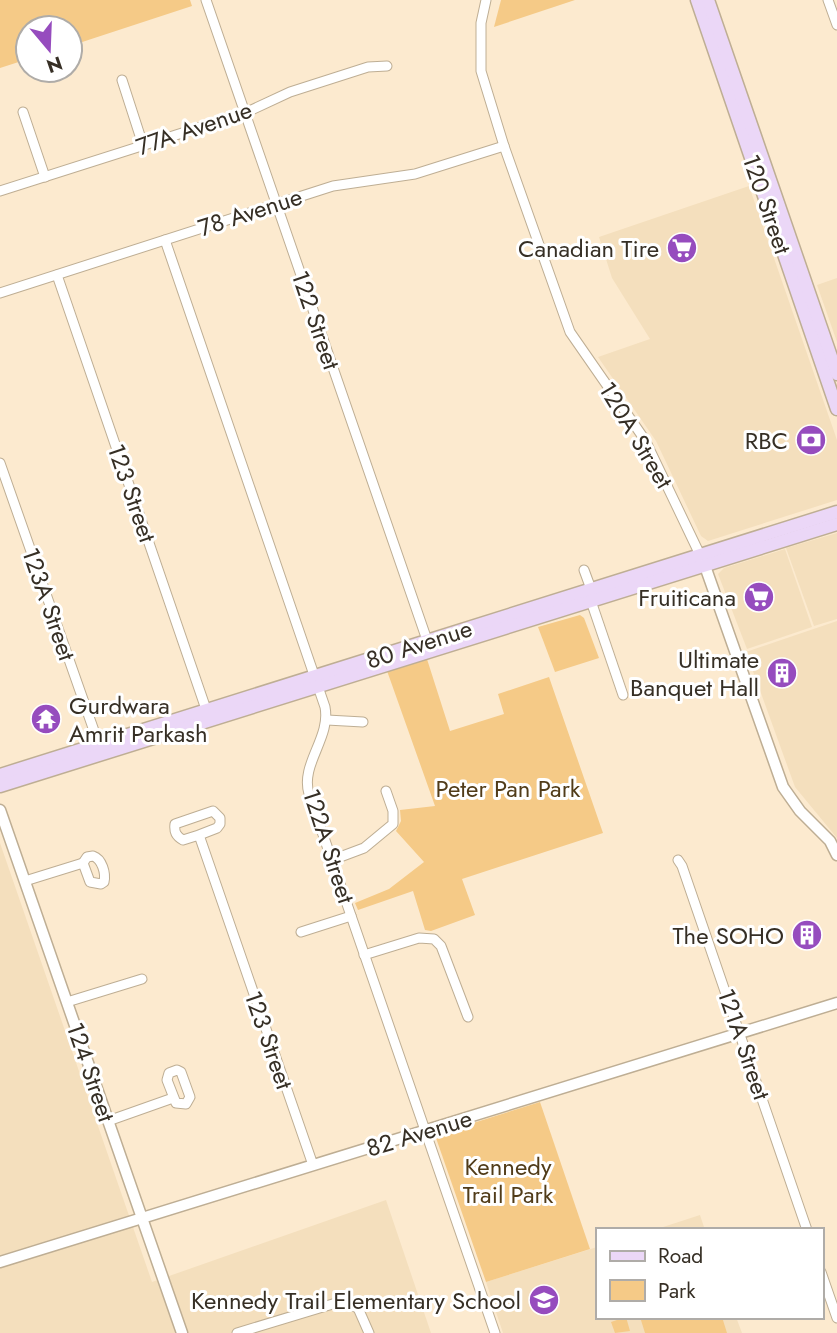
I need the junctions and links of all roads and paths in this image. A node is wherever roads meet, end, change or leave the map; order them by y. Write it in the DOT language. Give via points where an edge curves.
graph roads {
  1 [pos="486,0"];
  2 [pos="828,0"];
  3 [pos="208,1"];
  4 [pos="705,1"];
  5 [pos="837,25"];
  6 [pos="387,66"];
  7 [pos="122,80"];
  8 [pos="23,112"];
  9 [pos="245,113"];
  10 [pos="143,145"];
  11 [pos="504,146"];
  12 [pos="753,146"];
  13 [pos="45,177"];
  14 [pos="0,191"];
  15 [pos="276,204"];
  16 [pos="165,240"];
  17 [pos="57,275"];
  18 [pos="0,293"];
  19 [pos="837,374"];
  20 [pos="837,409"];
  21 [pos="0,463"];
  22 [pos="837,512"];
  23 [pos="837,524"];
  24 [pos="702,560"];
  25 [pos="584,570"];
  26 [pos="591,595"];
  27 [pos="427,640"];
  28 [pos="317,682"];
  29 [pos="623,695"];
  30 [pos="207,712"];
  31 [pos="327,720"];
  32 [pos="363,722"];
  33 [pos="181,729"];
  34 [pos="99,745"];
  35 [pos="72,764"];
  36 [pos="0,775"];
  37 [pos="0,786"];
  38 [pos="386,791"];
  39 [pos="0,810"];
  40 [pos="199,835"];
  41 [pos="837,855"];
  42 [pos="332,860"];
  43 [pos="678,860"];
  44 [pos="83,863"];
  45 [pos="25,881"];
  46 [pos="351,916"];
  47 [pos="301,932"];
  48 [pos="364,955"];
  49 [pos="142,979"];
  50 [pos="67,1002"];
  51 [pos="837,1003"];
  52 [pos="468,1017"];
  53 [pos="740,1034"];
  54 [pos="173,1097"];
  55 [pos="108,1121"];
  56 [pos="425,1131"];
  57 [pos="313,1166"];
  58 [pos="142,1218"];
  59 [pos="806,1228"];
  60 [pos="0,1262"];
  61 [pos="823,1278"];
  62 [pos="837,1318"];
  63 [pos="182,1333"];
  64 [pos="237,1333"];
  65 [pos="369,1333"];
  66 [pos="495,1333"];
  1 -- 11 [label="street, 120A Street" via="481,71"];
  2 -- 5 [label="street"];
  3 -- 9 [label="street, 122 Street"];
  4 -- 12 [label="main road, 120 Street"];
  4 -- 12 [label="main road, 120 Street" via="732,98"];
  6 -- 9 [label="street, 77A Avenue" via="368,67 290,92"];
  7 -- 10 [label="street"];
  8 -- 13 [label="street"];
  9 -- 10 [label="street, 77A Avenue"];
  9 -- 15 [label="street, 122 Street"];
  10 -- 13 [label="street, 77A Avenue"];
  11 -- 15 [label="street, 78 Avenue" via="415,174 347,183"];
  11 -- 24 [label="street, 120A Street" via="570,332 645,440"];
  12 -- 19 [label="main road, 120 Street" via="764,180 775,192"];
  12 -- 20 [label="main road, 120 Street"];
  13 -- 14 [label="street, 77A Avenue"];
  15 -- 16 [label="street, 78 Avenue"];
  15 -- 27 [label="street, 122 Street"];
  16 -- 17 [label="street, 78 Avenue"];
  16 -- 28 [label="street"];
  17 -- 18 [label="street, 78 Avenue"];
  17 -- 30 [label="street, 123 Street"];
  21 -- 34 [label="street, 123A Street"];
  22 -- 24 [label="main road, 80 Avenue"];
  23 -- 24 [label="main road, 80 Avenue"];
  24 -- 26 [label="main road, 80 Avenue"];
  24 -- 26 [label="main road, 80 Avenue" via="627,578 622,586"];
  24 -- 41 [label="street, 120A Street" via="783,787"];
  25 -- 26 [label="street"];
  26 -- 27 [label="main road, 80 Avenue"];
  26 -- 28 [label="main road, 80 Avenue" via="517,624"];
  26 -- 29 [label="street"];
  27 -- 28 [label="main road, 80 Avenue"];
  28 -- 30 [label="main road, 80 Avenue"];
  28 -- 31 [label="street"];
  28 -- 33 [label="main road, 80 Avenue"];
  30 -- 33 [label="main road"];
  30 -- 34 [label="main road, 80 Avenue"];
  31 -- 32 [label="street"];
  31 -- 42 [label="street, 122A Street" via="307,783"];
  33 -- 35 [label="main road, 80 Avenue"];
  34 -- 35 [label="main road"];
  34 -- 36 [label="main road, 80 Avenue"];
  35 -- 37 [label="main road, 80 Avenue"];
  38 -- 42 [label="street" via="393,824 364,848"];
  39 -- 45 [label="street, 124 Street"];
  40 -- 40 [label="street" via="183,840 174,830 176,824 214,811 220,824"];
  40 -- 57 [label="street, 123 Street"];
  42 -- 46 [label="street, 122A Street"];
  43 -- 53 [label="street, 121A Street"];
  44 -- 45 [label="street"];
  45 -- 50 [label="street, 124 Street"];
  46 -- 47 [label="street"];
  46 -- 48 [label="street, 122A Street"];
  48 -- 52 [label="street" via="431,937 441,946"];
  48 -- 56 [label="street, 122A Street"];
  49 -- 50 [label="street"];
  50 -- 55 [label="street, 124 Street"];
  51 -- 53 [label="street, 82 Avenue"];
  53 -- 56 [label="street, 82 Avenue"];
  53 -- 59 [label="street, 121A Street"];
  54 -- 55 [label="street"];
  55 -- 58 [label="street, 124 Street"];
  56 -- 57 [label="street, 82 Avenue"];
  56 -- 66 [label="street, 122A Street"];
  57 -- 58 [label="street, 82 Avenue"];
  58 -- 60 [label="street, 82 Avenue"];
  58 -- 63 [label="street, 124 Street"];
  61 -- 62 [label="street"];
  64 -- 65 [label="street" via="336,1303 358,1308"];
}
